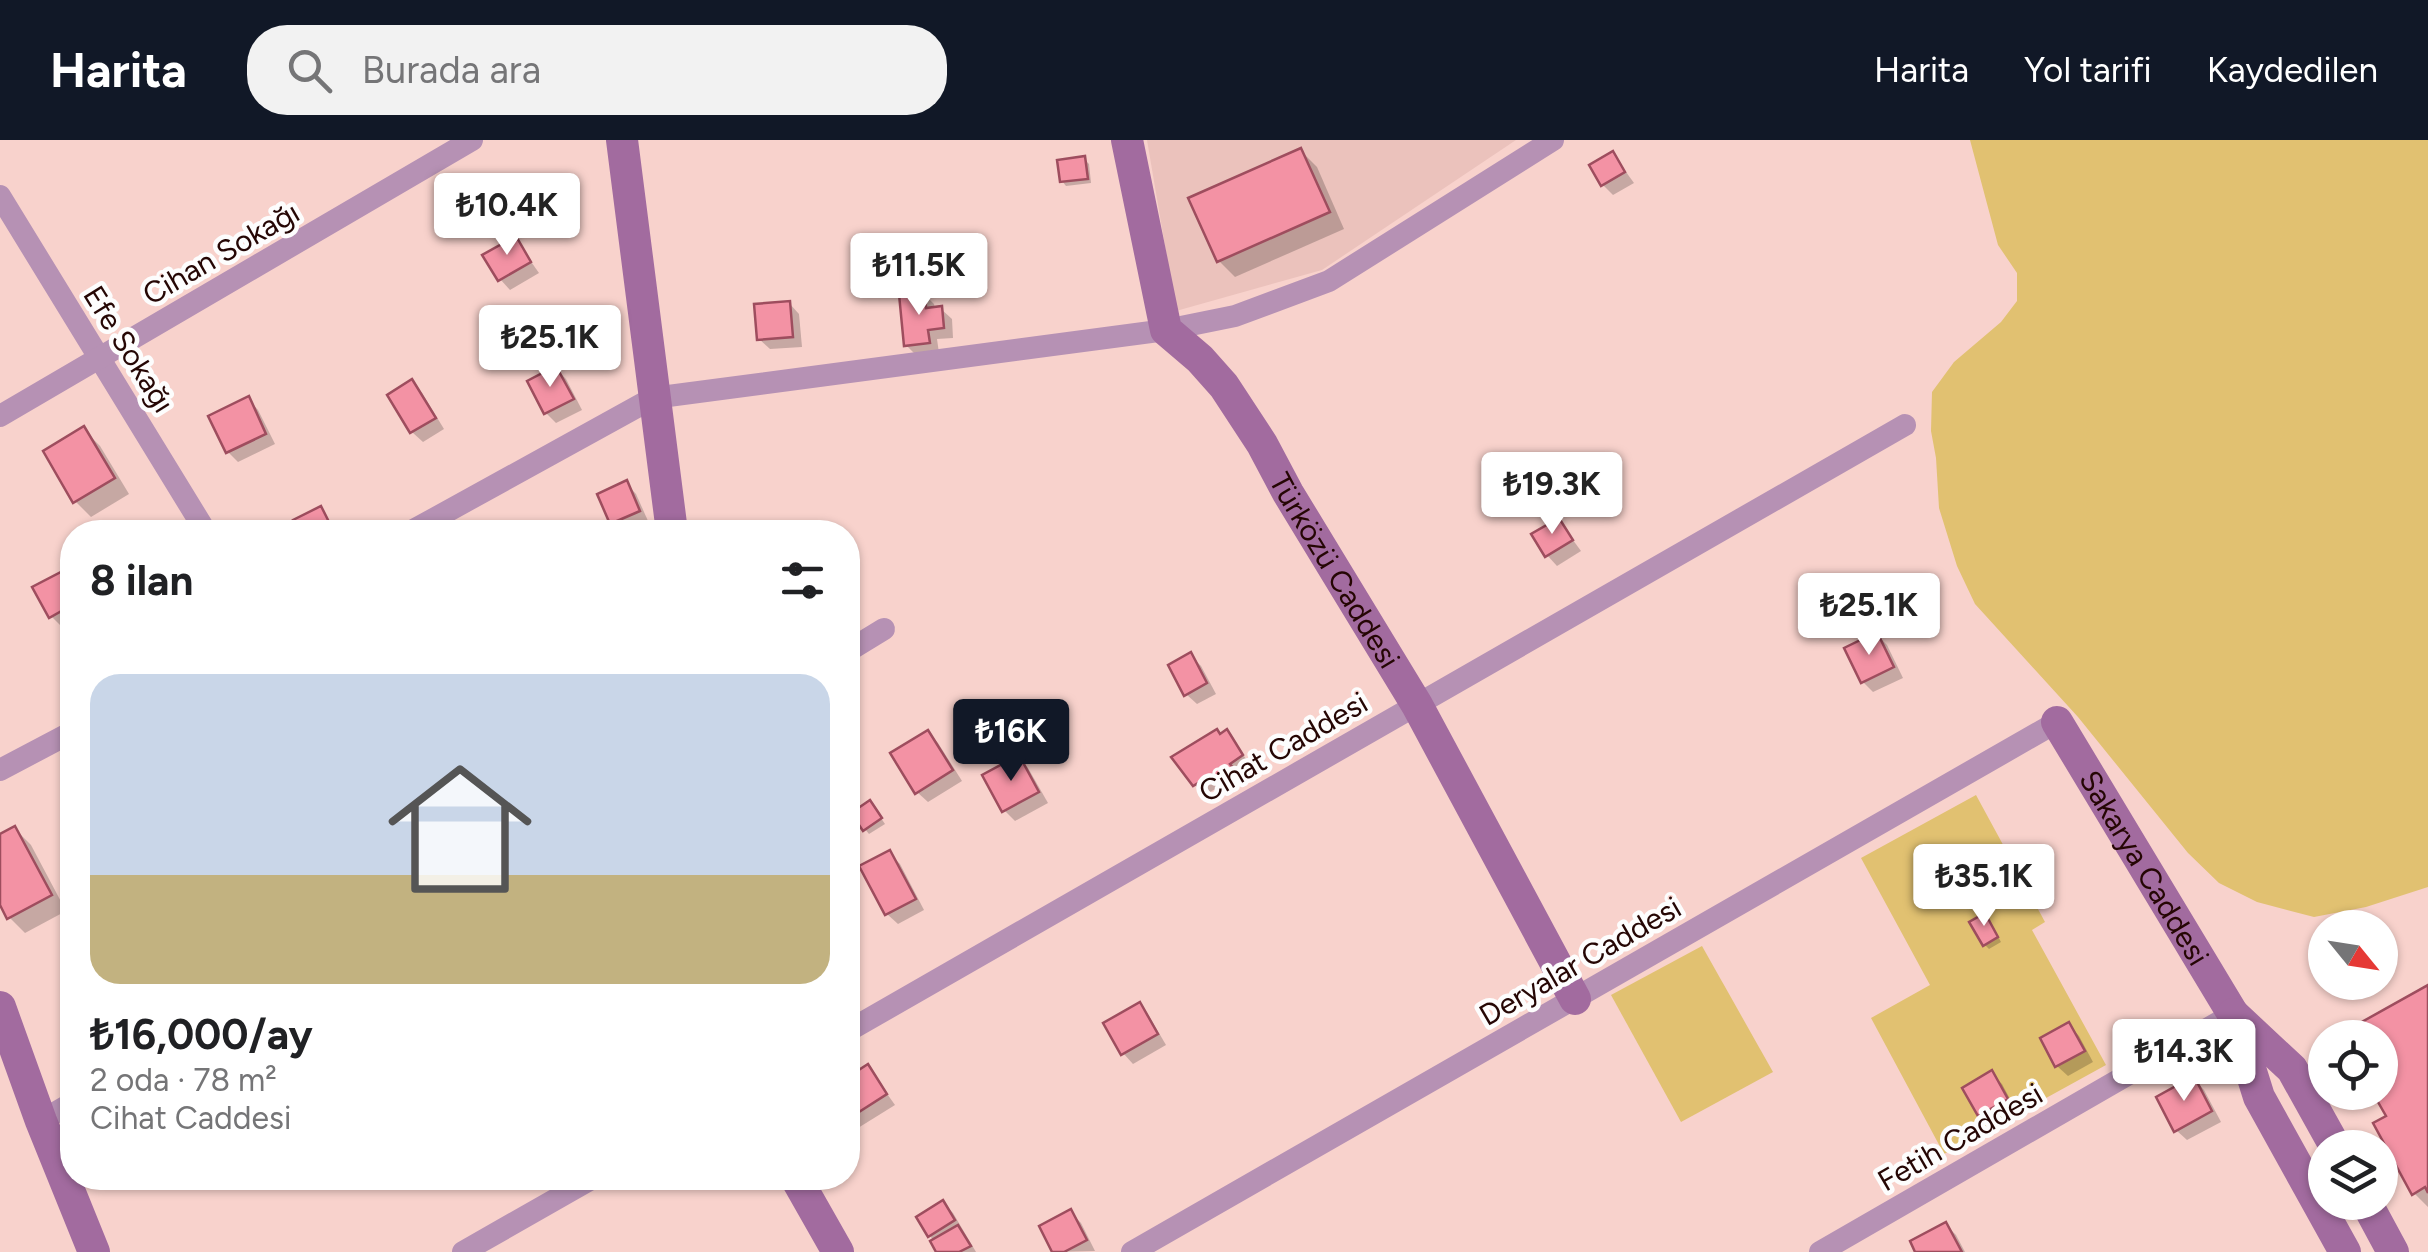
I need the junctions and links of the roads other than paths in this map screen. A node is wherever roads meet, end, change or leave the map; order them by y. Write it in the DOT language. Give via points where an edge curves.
graph roads {
  1 [pos="472,140"];
  2 [pos="622,140"];
  3 [pos="1126,140"];
  4 [pos="1553,140"];
  5 [pos="0,196"];
  6 [pos="1166,330"];
  7 [pos="100,359"];
  8 [pos="653,398"];
  9 [pos="0,416"];
  10 [pos="1905,426"];
  11 [pos="199,520"];
  12 [pos="432,520"];
  13 [pos="670,520"];
  14 [pos="884,630"];
  15 [pos="860,643"];
  16 [pos="1417,704"];
  17 [pos="2057,722"];
  18 [pos="60,738"];
  19 [pos="0,770"];
  20 [pos="1575,998"];
  21 [pos="0,1007"];
  22 [pos="2233,1014"];
  23 [pos="860,1024"];
  24 [pos="60,1110"];
  25 [pos="41,1122"];
  26 [pos="2326,1130"];
  27 [pos="60,1169"];
  28 [pos="69,1190"];
  29 [pos="572,1190"];
  30 [pos="803,1190"];
  31 [pos="2376,1220"];
  32 [pos="94,1252"];
  33 [pos="463,1252"];
  34 [pos="838,1252"];
  35 [pos="1132,1252"];
  36 [pos="1820,1252"];
  37 [pos="2344,1252"];
  38 [pos="2393,1252"];
  1 -- 7 [label="street, Cihan Sokağı"];
  2 -- 8 [label="street"];
  3 -- 6 [label="street"];
  4 -- 6 [label="street" via="1329,281 1235,316"];
  5 -- 7 [label="street, Efe Sokağı"];
  6 -- 8 [label="street"];
  6 -- 16 [label="street, Türközü Caddesi" via="1200,359 1244,415"];
  7 -- 9 [label="street, Cihan Sokağı"];
  7 -- 11 [label="street, Efe Sokağı"];
  8 -- 12 [label="street"];
  8 -- 13 [label="street"];
  10 -- 16 [label="street, Cihat Caddesi"];
  14 -- 15 [label="street"];
  16 -- 20 [label="street, Türközü Caddesi"];
  16 -- 23 [label="street, Cihat Caddesi"];
  17 -- 20 [label="street, Deryalar Caddesi"];
  17 -- 22 [label="street, Sakarya Caddesi"];
  18 -- 19 [label="street"];
  20 -- 35 [label="street, Deryalar Caddesi"];
  21 -- 25 [label="street"];
  22 -- 26 [label="street, Sakarya Caddesi" via="2292,1069"];
  22 -- 36 [label="street, Fetih Caddesi"];
  22 -- 37 [label="street, Sakarya Caddesi" via="2259,1097"];
  24 -- 25 [label="street"];
  25 -- 27 [label="street"];
  28 -- 32 [label="street"];
  29 -- 33 [label="street"];
  30 -- 34 [label="street"];
  31 -- 38 [label="street"];
}
